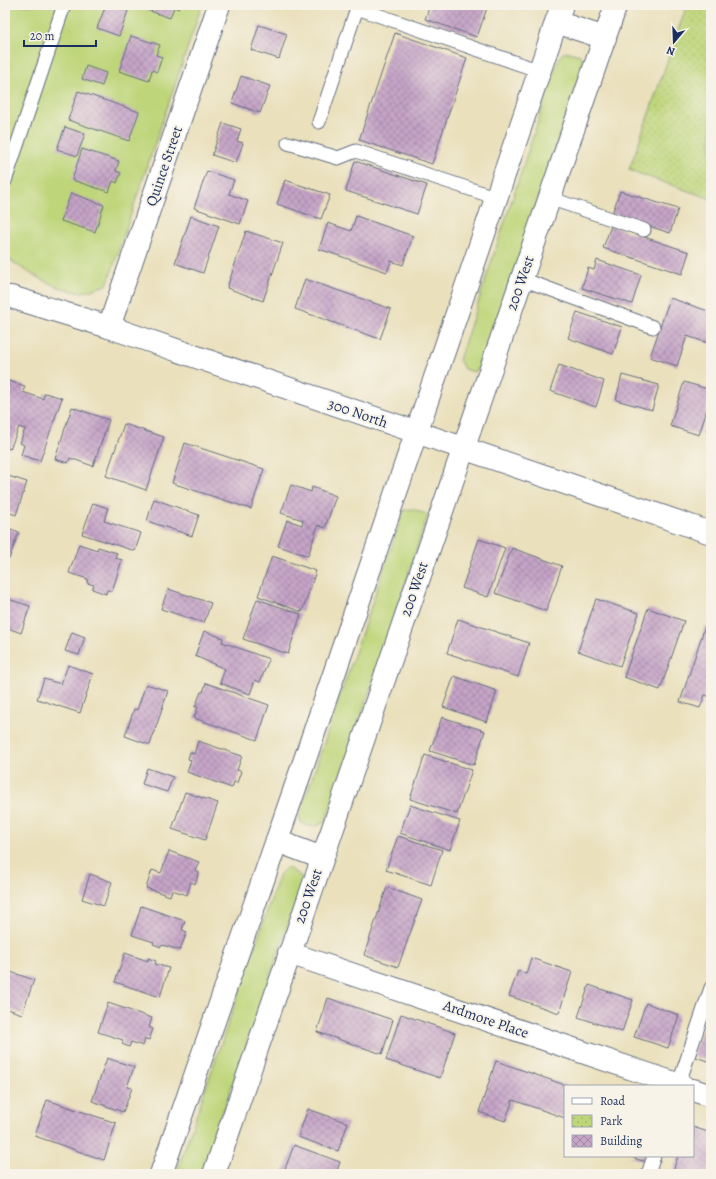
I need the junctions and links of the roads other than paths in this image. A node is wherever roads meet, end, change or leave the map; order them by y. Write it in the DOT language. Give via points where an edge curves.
graph roads {
  1 [pos="64,5"];
  2 [pos="219,5"];
  3 [pos="616,5"];
  4 [pos="559,14"];
  5 [pos="604,38"];
  6 [pos="540,71"];
  7 [pos="319,122"];
  8 [pos="288,143"];
  9 [pos="6,174"];
  10 [pos="497,198"];
  11 [pos="550,198"];
  12 [pos="644,230"];
  13 [pos="522,279"];
  14 [pos="7,300"];
  15 [pos="109,327"];
  16 [pos="653,327"];
  17 [pos="417,433"];
  18 [pos="463,449"];
  19 [pos="711,533"];
  20 [pos="277,842"];
  21 [pos="322,858"];
  22 [pos="289,952"];
  23 [pos="711,988"];
  24 [pos="680,1085"];
  25 [pos="683,1085"];
  26 [pos="694,1090"];
  27 [pos="711,1096"];
  28 [pos="654,1157"];
  29 [pos="161,1174"];
  30 [pos="214,1174"];
  31 [pos="648,1174"];
  1 -- 9 [label="lane"];
  2 -- 15 [label="street, Quince Street"];
  3 -- 5 [label="street, 200 West"];
  4 -- 5 [label="street"];
  4 -- 6 [label="street"];
  5 -- 11 [label="street, 200 West"];
  6 -- 7 [label="lane" via="357,8"];
  6 -- 10 [label="street"];
  8 -- 10 [label="lane" via="338,158 356,150"];
  10 -- 17 [label="street"];
  11 -- 12 [label="lane"];
  11 -- 13 [label="street, 200 West"];
  13 -- 16 [label="lane"];
  13 -- 18 [label="street, 200 West"];
  14 -- 15 [label="street, 300 North"];
  15 -- 17 [label="street, 300 North"];
  17 -- 18 [label="street, 300 North"];
  17 -- 20 [label="street"];
  18 -- 19 [label="street, 300 North"];
  18 -- 21 [label="street, 200 West"];
  20 -- 21 [label="street"];
  20 -- 29 [label="street"];
  21 -- 22 [label="street, 200 West"];
  22 -- 24 [label="street, Ardmore Place"];
  22 -- 30 [label="street, 200 West"];
  23 -- 25 [label="lane"];
  26 -- 27 [label="street, Ardmore Place"];
  28 -- 31 [label="lane"];
}
